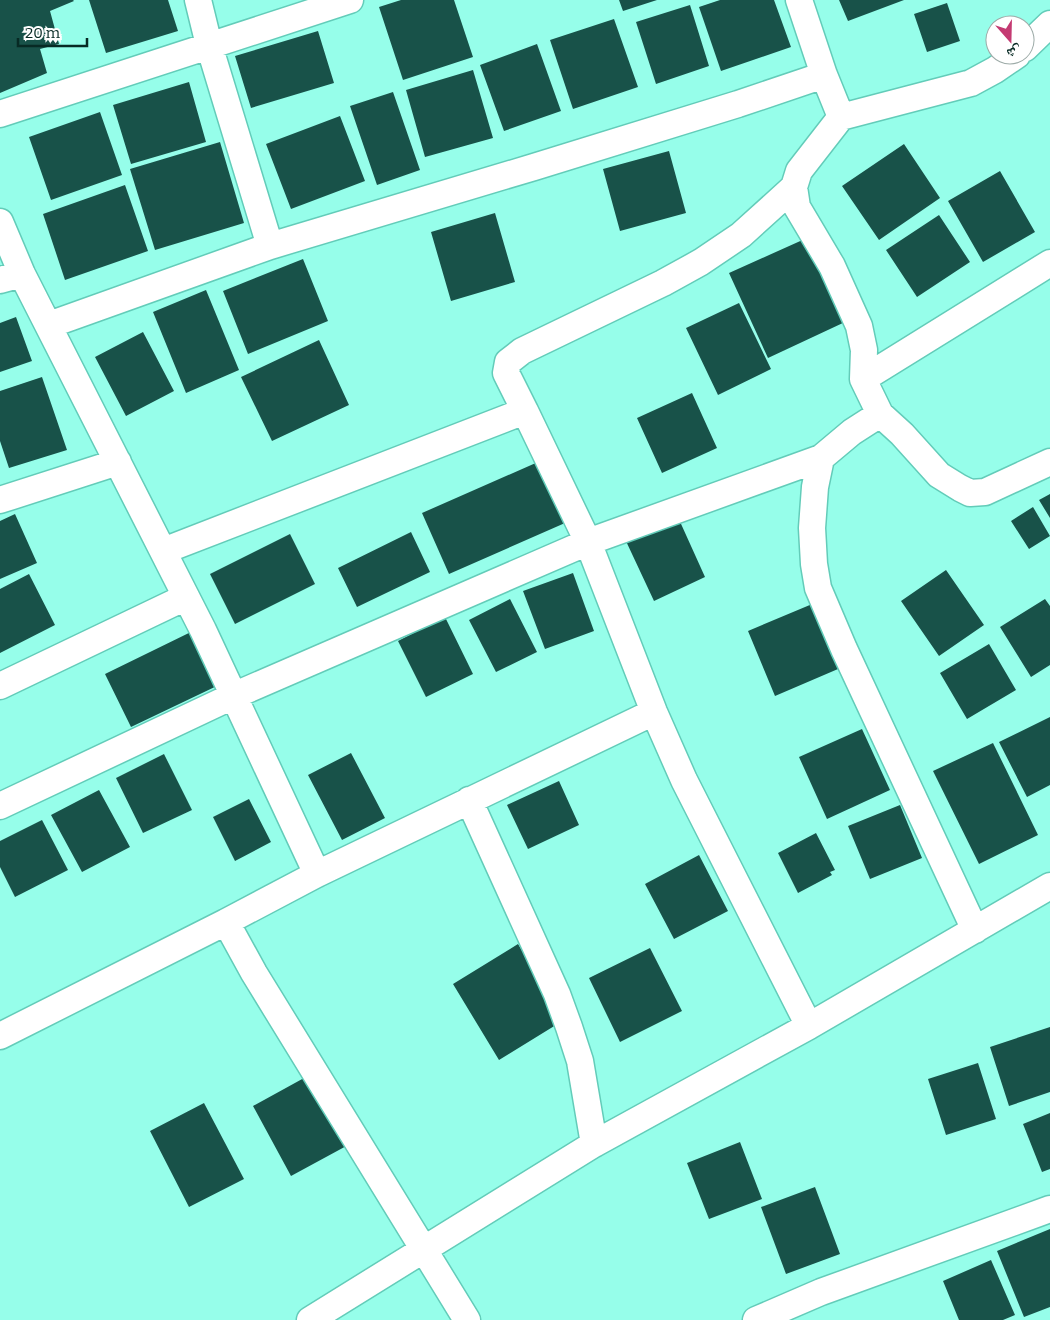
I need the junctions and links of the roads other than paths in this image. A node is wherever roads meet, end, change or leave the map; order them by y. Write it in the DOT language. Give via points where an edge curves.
graph roads {
  1 [pos="198,0"];
  2 [pos="350,0"];
  3 [pos="799,0"];
  4 [pos="1050,24"];
  5 [pos="1035,38"];
  6 [pos="209,45"];
  7 [pos="1001,65"];
  8 [pos="824,75"];
  9 [pos="0,114"];
  10 [pos="841,117"];
  11 [pos="794,187"];
  12 [pos="0,222"];
  13 [pos="270,246"];
  14 [pos="1050,263"];
  15 [pos="11,277"];
  16 [pos="49,325"];
  17 [pos="863,379"];
  18 [pos="525,411"];
  19 [pos="880,414"];
  20 [pos="821,458"];
  21 [pos="118,462"];
  22 [pos="1050,462"];
  23 [pos="0,500"];
  24 [pos="588,542"];
  25 [pos="163,551"];
  26 [pos="186,597"];
  27 [pos="0,686"];
  28 [pos="233,696"];
  29 [pos="654,712"];
  30 [pos="469,800"];
  31 [pos="0,806"];
  32 [pos="316,874"];
  33 [pos="1050,886"];
  34 [pos="226,922"];
  35 [pos="976,930"];
  36 [pos="809,1026"];
  37 [pos="0,1036"];
  38 [pos="594,1144"];
  39 [pos="1050,1209"];
  40 [pos="425,1250"];
  41 [pos="310,1320"];
  42 [pos="467,1320"];
  43 [pos="756,1320"];
  1 -- 6 [label="street"];
  2 -- 6 [label="street"];
  3 -- 8 [label="street"];
  4 -- 5 [label="street"];
  6 -- 9 [label="street"];
  6 -- 13 [label="street"];
  7 -- 10 [label="street" via="971,83"];
  8 -- 10 [label="street"];
  8 -- 13 [label="street"];
  10 -- 11 [label="street" via="799,171"];
  11 -- 17 [label="street" via="798,207 832,266 859,326 864,350"];
  11 -- 18 [label="street" via="741,234 701,262 522,351 508,362 506,372"];
  12 -- 15 [label="street"];
  13 -- 16 [label="street"];
  14 -- 17 [label="street"];
  15 -- 16 [label="street"];
  16 -- 21 [label="street"];
  17 -- 19 [label="street"];
  18 -- 24 [label="street"];
  18 -- 25 [label="street"];
  19 -- 20 [label="street"];
  19 -- 22 [label="street" via="939,475 970,493 985,492"];
  20 -- 24 [label="street"];
  20 -- 35 [label="street" via="812,528 818,588"];
  21 -- 23 [label="street"];
  21 -- 25 [label="street"];
  24 -- 28 [label="street"];
  24 -- 29 [label="street"];
  25 -- 26 [label="street"];
  26 -- 27 [label="street"];
  26 -- 28 [label="street"];
  28 -- 31 [label="street"];
  28 -- 32 [label="street"];
  29 -- 30 [label="street"];
  29 -- 36 [label="street" via="689,789"];
  30 -- 32 [label="street"];
  30 -- 38 [label="street" via="569,1027 580,1061"];
  32 -- 34 [label="street"];
  33 -- 35 [label="street"];
  34 -- 37 [label="street"];
  34 -- 40 [label="street" via="254,973"];
  35 -- 36 [label="street"];
  36 -- 38 [label="street"];
  38 -- 40 [label="street"];
  39 -- 43 [label="street" via="821,1292"];
  40 -- 41 [label="street"];
  40 -- 42 [label="street"];
}
